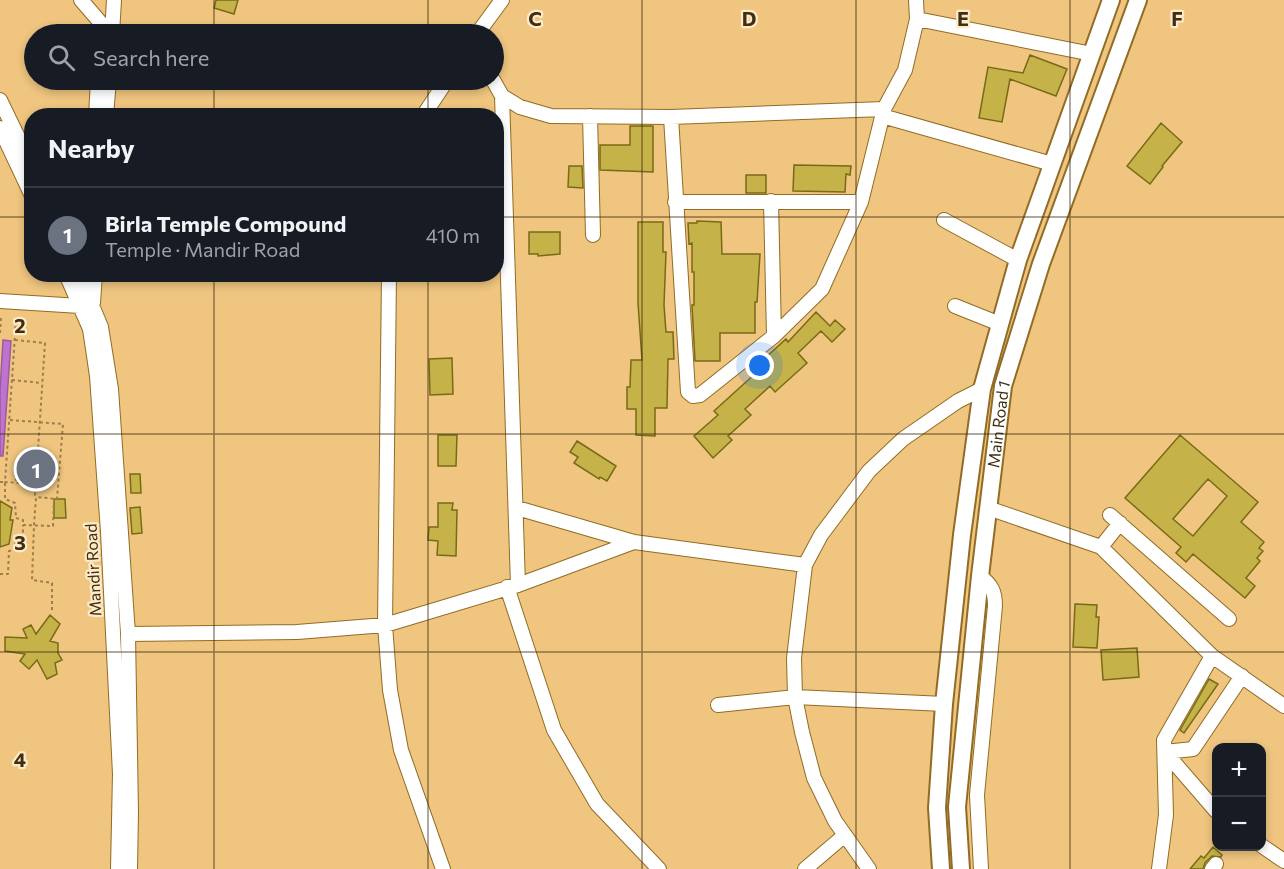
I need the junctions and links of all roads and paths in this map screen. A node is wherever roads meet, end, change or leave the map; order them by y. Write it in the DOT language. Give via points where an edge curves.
graph roads {
  1 [pos="81,0"];
  2 [pos="114,0"];
  3 [pos="501,0"];
  4 [pos="916,0"];
  5 [pos="1111,0"];
  6 [pos="1138,0"];
  7 [pos="917,19"];
  8 [pos="100,24"];
  9 [pos="113,24"];
  10 [pos="484,24"];
  11 [pos="1092,54"];
  12 [pos="97,90"];
  13 [pos="108,90"];
  14 [pos="440,90"];
  15 [pos="499,90"];
  16 [pos="502,96"];
  17 [pos="0,100"];
  18 [pos="96,108"];
  19 [pos="107,108"];
  20 [pos="428,108"];
  21 [pos="502,108"];
  22 [pos="883,113"];
  23 [pos="590,116"];
  24 [pos="671,117"];
  25 [pos="0,128"];
  26 [pos="504,151"];
  27 [pos="24,160"];
  28 [pos="24,164"];
  29 [pos="1052,164"];
  30 [pos="771,201"];
  31 [pos="675,202"];
  32 [pos="861,202"];
  33 [pos="944,220"];
  34 [pos="593,235"];
  35 [pos="1018,260"];
  36 [pos="71,282"];
  37 [pos="81,282"];
  38 [pos="93,282"];
  39 [pos="389,282"];
  40 [pos="0,301"];
  41 [pos="86,306"];
  42 [pos="955,306"];
  43 [pos="1,318"];
  44 [pos="16,320"];
  45 [pos="1000,324"];
  46 [pos="0,333"];
  47 [pos="774,336"];
  48 [pos="15,340"];
  49 [pos="12,380"];
  50 [pos="43,383"];
  51 [pos="982,389"];
  52 [pos="10,420"];
  53 [pos="40,422"];
  54 [pos="0,482"];
  55 [pos="5,482"];
  56 [pos="36,484"];
  57 [pos="36,498"];
  58 [pos="54,499"];
  59 [pos="517,508"];
  60 [pos="988,508"];
  61 [pos="23,525"];
  62 [pos="34,525"];
  63 [pos="634,542"];
  64 [pos="1101,547"];
  65 [pos="805,565"];
  66 [pos="0,574"];
  67 [pos="980,576"];
  68 [pos="512,586"];
  69 [pos="52,611"];
  70 [pos="1229,619"];
  71 [pos="385,625"];
  72 [pos="128,634"];
  73 [pos="1212,656"];
  74 [pos="1242,675"];
  75 [pos="795,697"];
  76 [pos="944,704"];
  77 [pos="718,705"];
  78 [pos="1284,706"];
  79 [pos="1165,752"];
  80 [pos="1212,806"];
  81 [pos="845,835"];
  82 [pos="1266,849"];
  83 [pos="1284,861"];
  84 [pos="118,869"];
  85 [pos="130,869"];
  86 [pos="442,869"];
  87 [pos="659,869"];
  88 [pos="805,869"];
  89 [pos="868,869"];
  90 [pos="941,869"];
  91 [pos="961,869"];
  92 [pos="981,869"];
  93 [pos="1159,869"];
  1 -- 8 [label="street"];
  2 -- 9 [label="street"];
  3 -- 10 [label="street"];
  4 -- 7 [label="street"];
  5 -- 11 [label="main road, Main Road 1"];
  6 -- 60 [label="main road, Main Road 1" via="1041,264 1003,386"];
  7 -- 11 [label="street"];
  7 -- 22 [label="street" via="905,69"];
  11 -- 29 [label="main road, Main Road 1"];
  12 -- 18 [label="street"];
  13 -- 19 [label="street"];
  14 -- 20 [label="street"];
  15 -- 16 [label="street"];
  16 -- 21 [label="street"];
  16 -- 23 [label="street" via="520,107 551,116"];
  17 -- 27 [label="street"];
  22 -- 24 [label="street"];
  22 -- 29 [label="street"];
  22 -- 32 [label="street"];
  23 -- 24 [label="street"];
  23 -- 34 [label="street"];
  24 -- 31 [label="street"];
  25 -- 28 [label="street"];
  26 -- 59 [label="street"];
  29 -- 35 [label="main road, Main Road 1"];
  30 -- 31 [label="street"];
  30 -- 32 [label="street"];
  30 -- 47 [label="street"];
  31 -- 47 [label="street" via="688,392 700,395"];
  32 -- 47 [label="street" via="822,289"];
  33 -- 35 [label="street"];
  35 -- 45 [label="main road, Main Road 1"];
  36 -- 41 [label="street, Mandir Road"];
  37 -- 41 [label="street, Mandir Road"];
  38 -- 41 [label="street"];
  39 -- 71 [label="street"];
  40 -- 41 [label="street"];
  41 -- 72 [label="street, Mandir Road" via="103,334 111,388"];
  41 -- 84 [label="street, Mandir Road" via="97,376 110,555 120,774"];
  42 -- 45 [label="street"];
  43 -- 46 [label="path"];
  44 -- 48 [label="path"];
  45 -- 51 [label="main road, Main Road 1"];
  48 -- 49 [label="path"];
  48 -- 50 [label="path" via="45,342"];
  49 -- 50 [label="path"];
  49 -- 52 [label="path"];
  50 -- 53 [label="path"];
  51 -- 65 [label="street" via="903,439 869,471 821,535"];
  51 -- 76 [label="main road, Main Road 1"];
  52 -- 53 [label="path"];
  52 -- 55 [label="path"];
  53 -- 56 [label="path"];
  53 -- 57 [label="path" via="63,424 57,499"];
  54 -- 55 [label="path"];
  55 -- 56 [label="path"];
  55 -- 61 [label="path" via="5,499 15,503 16,518 23,520"];
  56 -- 57 [label="path"];
  57 -- 62 [label="path"];
  58 -- 62 [label="path" via="53,526"];
  59 -- 63 [label="street"];
  59 -- 68 [label="street"];
  60 -- 64 [label="street"];
  60 -- 67 [label="main road, Main Road 1"];
  61 -- 62 [label="path"];
  61 -- 66 [label="path" via="23,535 16,537 15,550 9,551 8,574"];
  62 -- 69 [label="path" via="32,580 52,583"];
  63 -- 65 [label="street"];
  63 -- 68 [label="street"];
  64 -- 70 [label="street" via="1115,519"];
  64 -- 73 [label="street"];
  65 -- 75 [label="street" via="794,658"];
  67 -- 91 [label="main road, Main Road 1" via="957,807"];
  67 -- 92 [label="street" via="995,592 977,795"];
  68 -- 71 [label="street"];
  68 -- 87 [label="street" via="554,730 597,804"];
  71 -- 72 [label="street" via="297,632"];
  71 -- 86 [label="street" via="390,690 401,750"];
  72 -- 85 [label="street, Mandir Road"];
  73 -- 74 [label="street"];
  73 -- 79 [label="street" via="1164,740"];
  74 -- 78 [label="street"];
  74 -- 79 [label="street" via="1193,749"];
  75 -- 76 [label="street"];
  75 -- 77 [label="street"];
  75 -- 81 [label="street" via="814,778"];
  76 -- 90 [label="main road, Main Road 1" via="937,808"];
  79 -- 80 [label="street"];
  79 -- 93 [label="street" via="1166,815"];
  81 -- 88 [label="street"];
  81 -- 89 [label="street"];
  82 -- 83 [label="street"];
}
